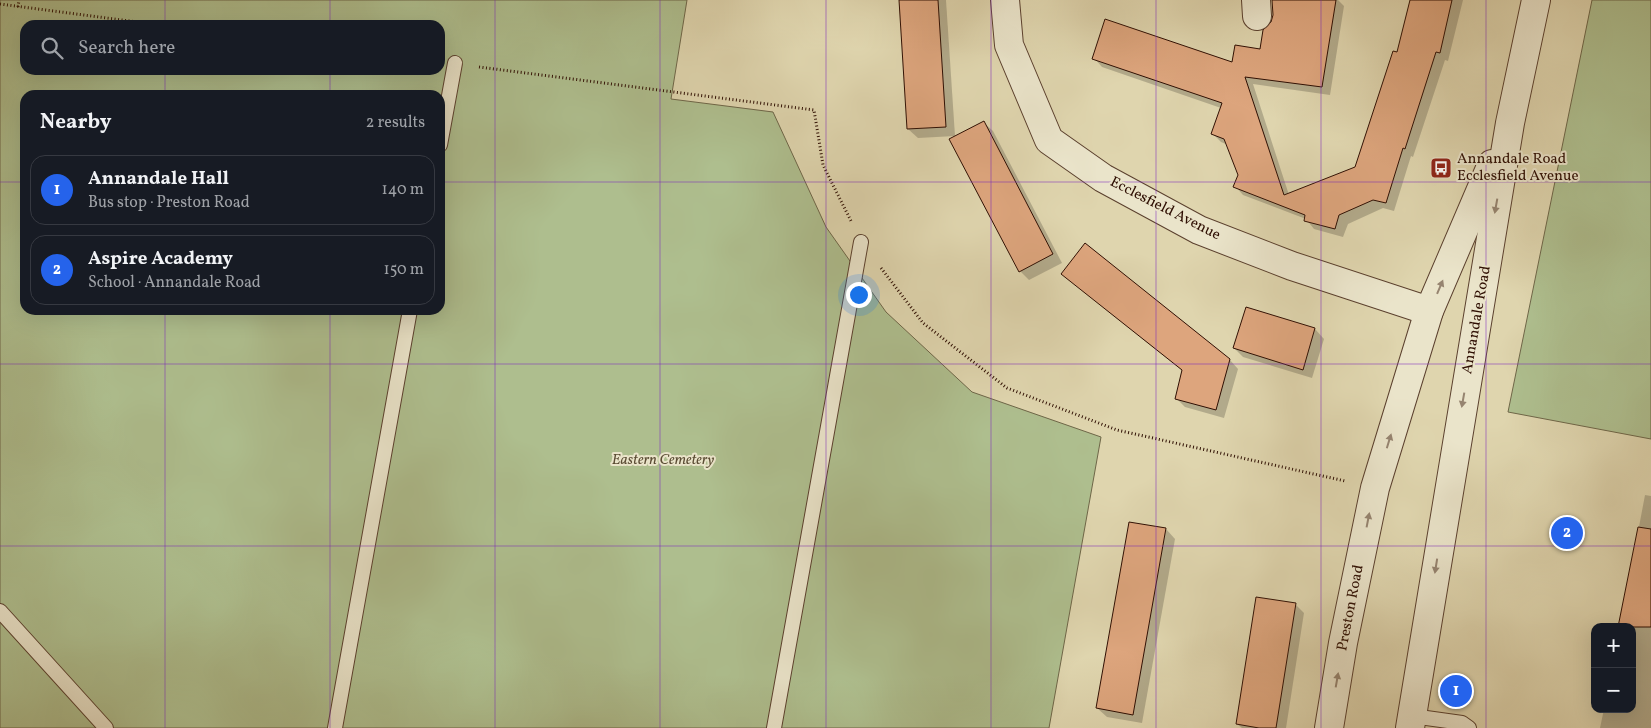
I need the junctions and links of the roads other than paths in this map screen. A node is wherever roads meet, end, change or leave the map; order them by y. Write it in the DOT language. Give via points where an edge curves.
graph roads {
  1 [pos="1005,0"];
  2 [pos="1536,0"];
  3 [pos="455,63"];
  4 [pos="445,118"];
  5 [pos="1510,123"];
  6 [pos="861,242"];
  7 [pos="1429,312"];
  8 [pos="409,315"];
  9 [pos="1375,488"];
  10 [pos="0,611"];
  11 [pos="1411,722"];
  12 [pos="106,728"];
  13 [pos="335,728"];
  14 [pos="774,728"];
  15 [pos="1329,728"];
  16 [pos="1469,728"];
  1 -- 7 [label="street, Ecclesfield Avenue" via="1010,45 1049,140 1103,178 1199,230 1292,266"];
  2 -- 5 [label="street, Annandale Road"];
  3 -- 4 [label="lane"];
  7 -- 5 [label="street, Annandale Road, one-way"];
  5 -- 11 [label="street, Annandale Road, one-way"];
  6 -- 14 [label="lane"];
  9 -- 7 [label="street, Annandale Road, one-way"];
  8 -- 13 [label="lane"];
  15 -- 9 [label="street, Preston Road, one-way"];
  10 -- 12 [label="lane"];
  11 -- 16 [label="lane" via="1462,723"];
}
